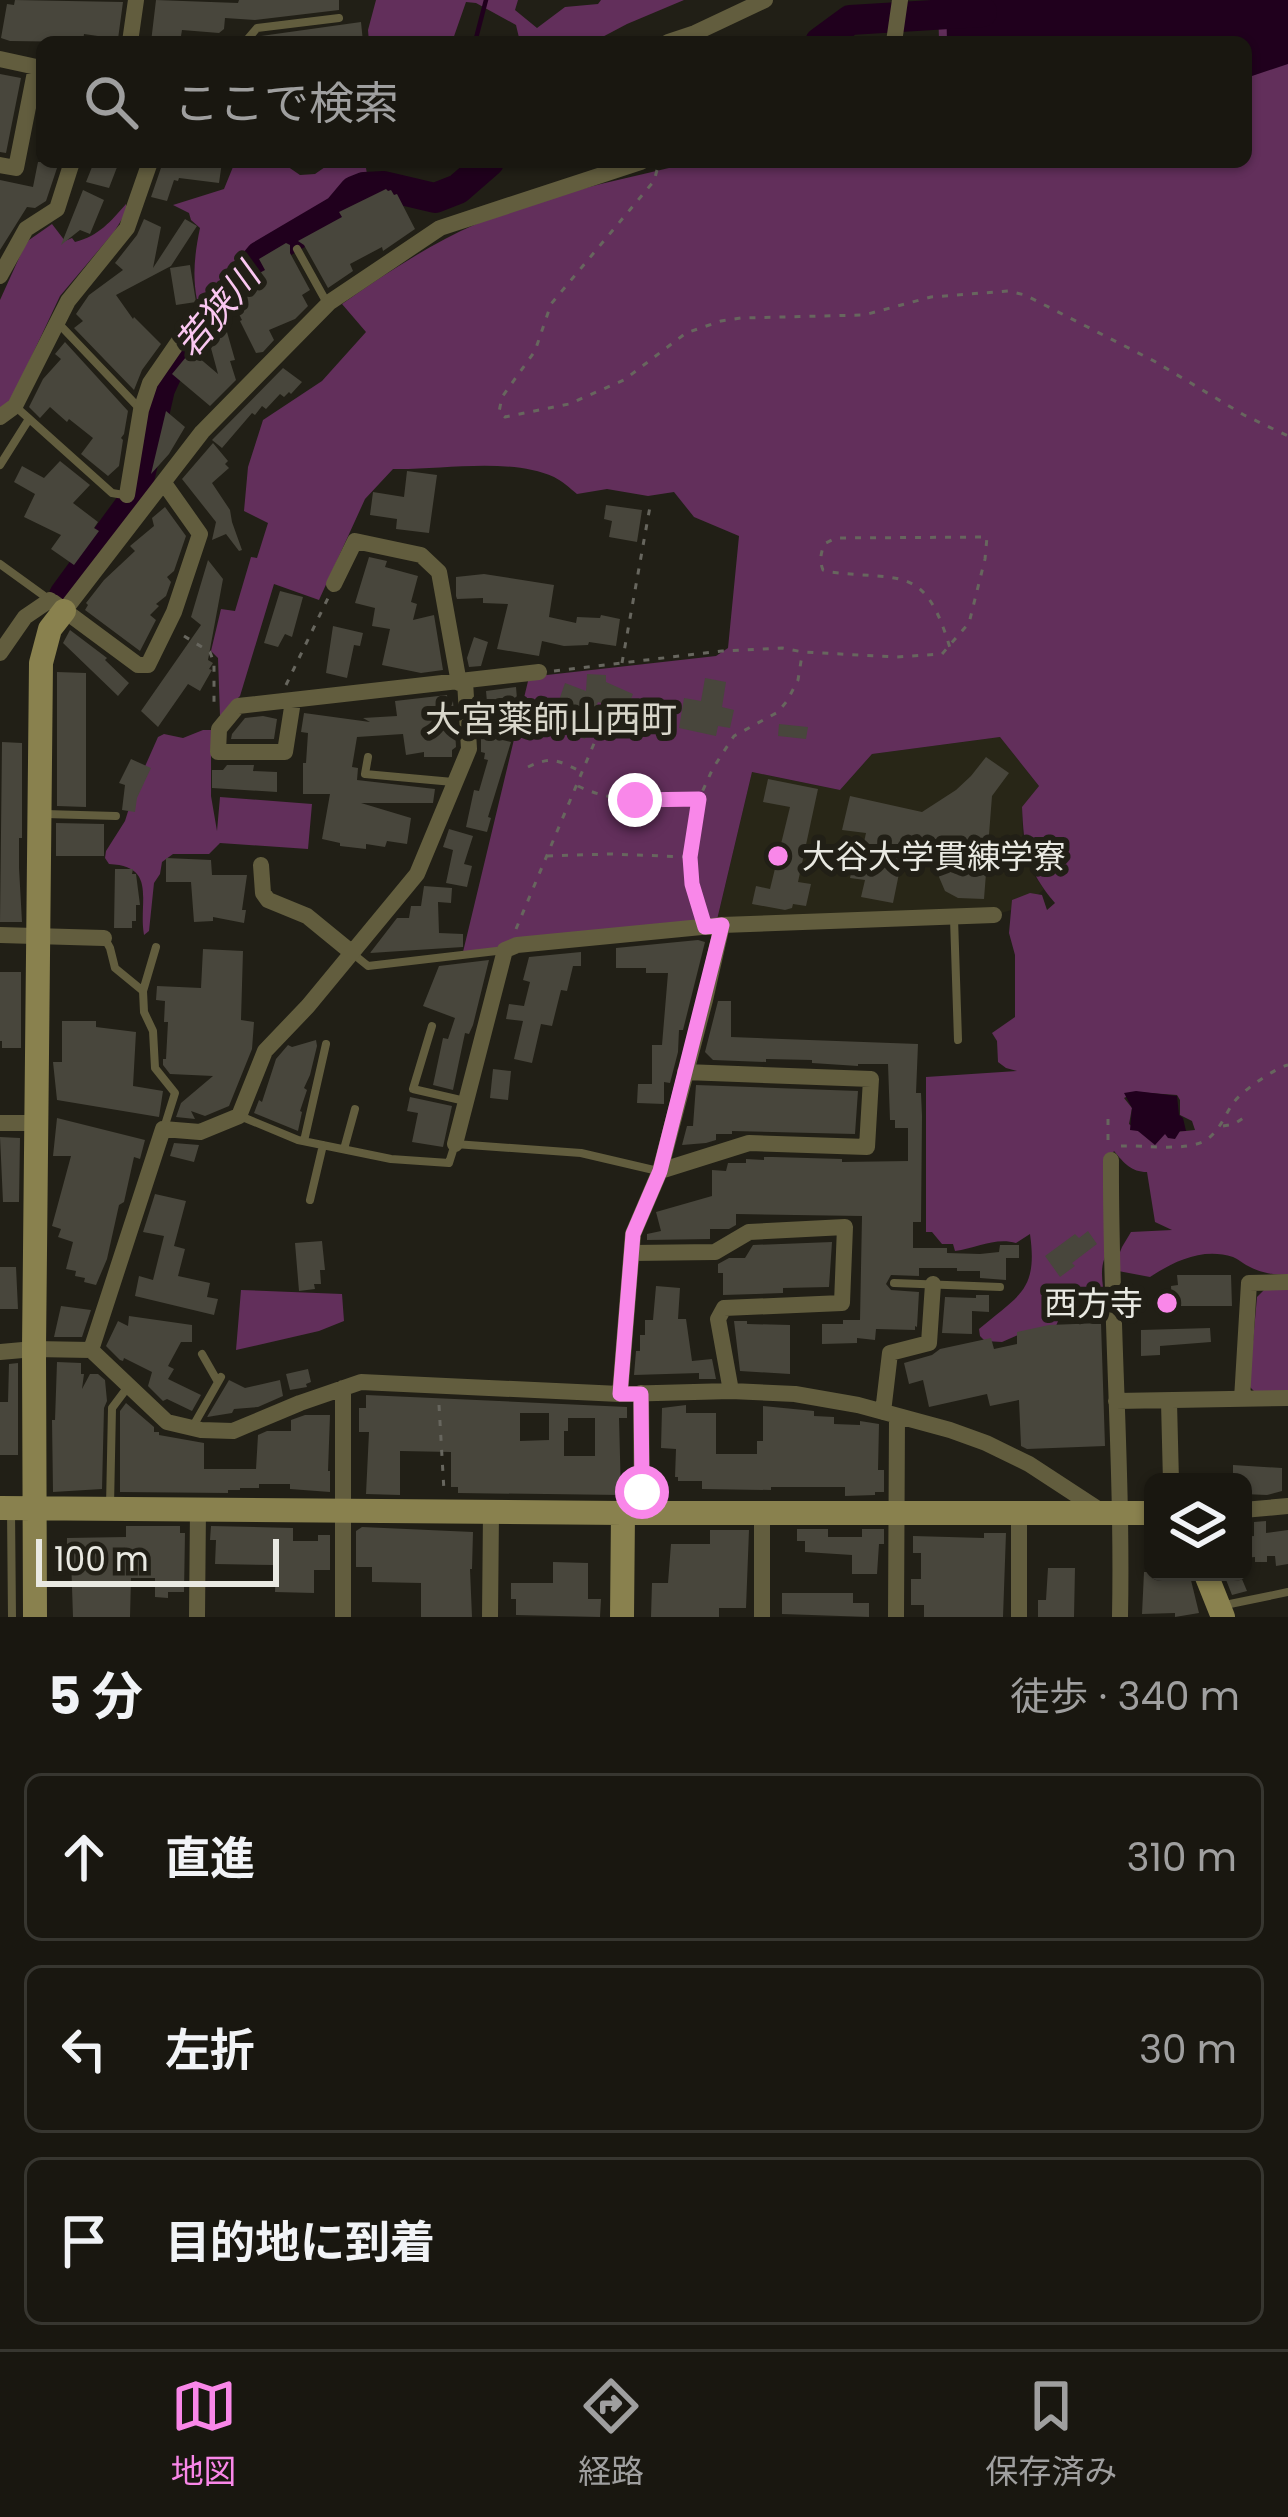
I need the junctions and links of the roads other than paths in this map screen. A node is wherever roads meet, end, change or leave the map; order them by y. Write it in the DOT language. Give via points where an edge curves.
graph roads {
  1 [pos="136,0"];
  2 [pos="765,0"];
  3 [pos="900,0"];
  4 [pos="339,18"];
  5 [pos="131,36"];
  6 [pos="250,36"];
  7 [pos="686,36"];
  8 [pos="894,36"];
  9 [pos="0,59"];
  10 [pos="36,67"];
  11 [pos="36,81"];
  12 [pos="0,165"];
  13 [pos="70,168"];
  14 [pos="148,168"];
  15 [pos="623,168"];
  16 [pos="297,249"];
  17 [pos="0,276"];
  18 [pos="327,305"];
  19 [pos="58,323"];
  20 [pos="190,326"];
  21 [pos="141,410"];
  22 [pos="15,414"];
  23 [pos="0,465"];
  24 [pos="164,483"];
  25 [pos="130,507"];
  26 [pos="0,563"];
  27 [pos="332,589"];
  28 [pos="57,605"];
  29 [pos="0,653"];
  30 [pos="539,672"];
  31 [pos="462,682"];
  32 [pos="286,702"];
  33 [pos="368,757"];
  34 [pos="454,783"];
  35 [pos="38,814"];
  36 [pos="116,816"];
  37 [pos="261,865"];
  38 [pos="994,915"];
  39 [pos="954,916"];
  40 [pos="714,926"];
  41 [pos="0,935"];
  42 [pos="38,936"];
  43 [pos="104,938"];
  44 [pos="156,946"];
  45 [pos="507,950"];
  46 [pos="351,952"];
  47 [pos="142,992"];
  48 [pos="432,1026"];
  49 [pos="958,1040"];
  50 [pos="326,1044"];
  51 [pos="685,1072"];
  52 [pos="465,1101"];
  53 [pos="356,1109"];
  54 [pos="239,1115"];
  55 [pos="0,1123"];
  56 [pos="36,1123"];
  57 [pos="164,1129"];
  58 [pos="304,1141"];
  59 [pos="454,1144"];
  60 [pos="323,1145"];
  61 [pos="344,1150"];
  62 [pos="1108,1153"];
  63 [pos="660,1171"];
  64 [pos="310,1200"];
  65 [pos="632,1253"];
  66 [pos="1288,1282"];
  67 [pos="894,1283"];
  68 [pos="933,1284"];
  69 [pos="1000,1287"];
  70 [pos="34,1349"];
  71 [pos="91,1350"];
  72 [pos="0,1352"];
  73 [pos="202,1354"];
  74 [pos="128,1386"];
  75 [pos="344,1388"];
  76 [pos="731,1391"];
  77 [pos="620,1394"];
  78 [pos="641,1394"];
  79 [pos="1288,1398"];
  80 [pos="1242,1399"];
  81 [pos="1116,1401"];
  82 [pos="1169,1402"];
  83 [pos="890,1415"];
  84 [pos="192,1428"];
  85 [pos="1171,1473"];
  86 [pos="1288,1506"];
  87 [pos="15,1508"];
  88 [pos="110,1508"];
  89 [pos="198,1508"];
  90 [pos="1252,1509"];
  91 [pos="344,1510"];
  92 [pos="491,1511"];
  93 [pos="762,1511"];
  94 [pos="897,1511"];
  95 [pos="1019,1511"];
  96 [pos="632,1512"];
  97 [pos="1112,1513"];
  98 [pos="1144,1513"];
  99 [pos="1208,1581"];
  100 [pos="1288,1592"];
  101 [pos="1221,1612"];
  102 [pos="12,1617"];
  103 [pos="35,1617"];
  104 [pos="197,1617"];
  105 [pos="343,1617"];
  106 [pos="490,1617"];
  107 [pos="622,1617"];
  108 [pos="762,1617"];
  109 [pos="896,1617"];
  110 [pos="1019,1617"];
  111 [pos="1120,1617"];
  1 -- 5 [label="street"];
  2 -- 7 [label="street"];
  3 -- 8 [label="street"];
  4 -- 6 [label="lane" via="257,28"];
  9 -- 10 [label="street"];
  11 -- 12 [label="street" via="16,169"];
  13 -- 17 [label="street" via="58,209 26,229"];
  14 -- 19 [label="street" via="127,228"];
  15 -- 18 [label="street" via="440,228"];
  16 -- 18 [label="lane"];
  18 -- 24 [label="street" via="202,431"];
  19 -- 21 [label="lane"];
  19 -- 22 [label="street"];
  20 -- 21 [label="street"];
  21 -- 25 [label="street"];
  22 -- 23 [label="lane"];
  22 -- 25 [label="lane"];
  24 -- 25 [label="street"];
  24 -- 28 [label="street" via="200,534 148,665"];
  25 -- 28 [label="street"];
  26 -- 28 [label="lane"];
  27 -- 31 [label="street" via="356,541 421,555 439,572"];
  28 -- 29 [label="street" via="25,617"];
  28 -- 35 [label="street" via="40,663"];
  30 -- 31 [label="street"];
  31 -- 32 [label="street"];
  31 -- 34 [label="street" via="469,749"];
  32 -- 32 [label="street" via="285,752 218,752 219,729 238,706"];
  33 -- 34 [label="lane" via="365,774"];
  34 -- 46 [label="street" via="417,874"];
  35 -- 36 [label="lane"];
  35 -- 42 [label="street"];
  37 -- 46 [label="street" via="268,900 307,916"];
  38 -- 39 [label="street"];
  39 -- 40 [label="street"];
  39 -- 49 [label="lane"];
  40 -- 45 [label="street"];
  40 -- 51 [label="street"];
  41 -- 42 [label="street"];
  42 -- 43 [label="street"];
  42 -- 56 [label="street"];
  43 -- 47 [label="lane" via="115,968"];
  44 -- 47 [label="lane"];
  45 -- 46 [label="lane" via="368,966"];
  45 -- 52 [label="street"];
  46 -- 54 [label="street" via="265,1051"];
  47 -- 57 [label="lane" via="155,1068 176,1093"];
  48 -- 52 [label="lane" via="413,1089"];
  50 -- 58 [label="lane"];
  51 -- 63 [label="street"];
  51 -- 63 [label="street" via="871,1079 867,1147 749,1143"];
  52 -- 59 [label="street"];
  53 -- 61 [label="lane"];
  54 -- 57 [label="street" via="200,1132"];
  54 -- 58 [label="lane"];
  55 -- 56 [label="street"];
  56 -- 70 [label="street"];
  57 -- 71 [label="street"];
  58 -- 60 [label="lane"];
  59 -- 61 [label="lane" via="449,1163"];
  59 -- 63 [label="lane" via="581,1153"];
  60 -- 61 [label="lane"];
  60 -- 64 [label="lane"];
  62 -- 81 [label="street"];
  63 -- 65 [label="street"];
  65 -- 76 [label="street" via="715,1252 748,1232 844,1227 842,1303 724,1308 718,1319"];
  65 -- 77 [label="street"];
  66 -- 80 [label="street" via="1250,1283"];
  67 -- 68 [label="lane"];
  68 -- 69 [label="lane"];
  68 -- 83 [label="street" via="929,1342 890,1353"];
  70 -- 71 [label="street"];
  70 -- 72 [label="street"];
  70 -- 87 [label="street"];
  71 -- 74 [label="street"];
  73 -- 84 [label="lane" via="220,1379"];
  74 -- 84 [label="street" via="167,1422"];
  74 -- 88 [label="lane" via="112,1408"];
  75 -- 77 [label="street" via="361,1382"];
  75 -- 84 [label="street" via="233,1431"];
  75 -- 91 [label="street"];
  76 -- 78 [label="street"];
  76 -- 83 [label="street" via="795,1394"];
  77 -- 78 [label="street"];
  78 -- 96 [label="street"];
  79 -- 80 [label="street"];
  80 -- 82 [label="street"];
  81 -- 82 [label="street"];
  81 -- 97 [label="street"];
  82 -- 85 [label="street"];
  83 -- 94 [label="street"];
  83 -- 97 [label="street" via="986,1443"];
  86 -- 90 [label="street"];
  87 -- 88 [label="street"];
  87 -- 102 [label="lane"];
  87 -- 103 [label="street"];
  88 -- 89 [label="street"];
  89 -- 91 [label="street"];
  89 -- 104 [label="street"];
  91 -- 92 [label="street"];
  91 -- 105 [label="street"];
  92 -- 96 [label="street"];
  92 -- 106 [label="street"];
  93 -- 94 [label="street"];
  93 -- 96 [label="street"];
  93 -- 108 [label="street"];
  94 -- 95 [label="street"];
  94 -- 109 [label="street"];
  95 -- 97 [label="street"];
  95 -- 110 [label="street"];
  96 -- 107 [label="street"];
  97 -- 98 [label="street"];
  97 -- 111 [label="street"];
  99 -- 101 [label="street"];
  100 -- 101 [label="lane"];
}
